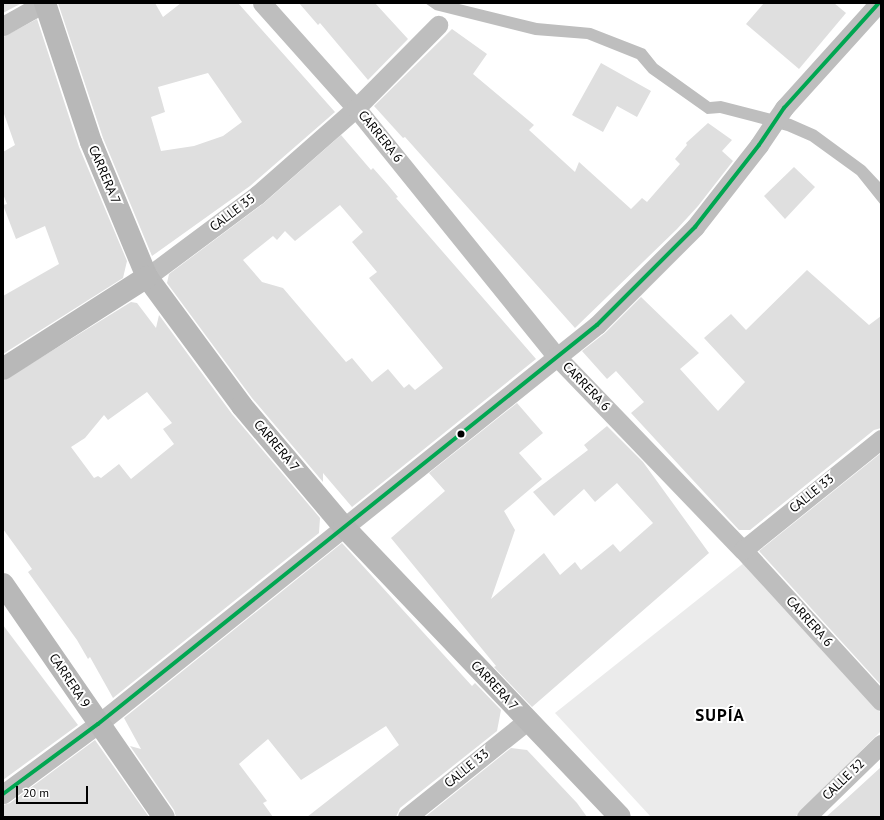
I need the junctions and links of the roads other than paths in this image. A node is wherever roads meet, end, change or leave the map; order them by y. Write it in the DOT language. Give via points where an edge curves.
graph roads {
  1 [pos="45,3"];
  2 [pos="262,3"];
  3 [pos="879,3"];
  4 [pos="438,25"];
  5 [pos="3,26"];
  6 [pos="356,108"];
  7 [pos="147,277"];
  8 [pos="556,356"];
  9 [pos="3,369"];
  10 [pos="881,439"];
  11 [pos="344,527"];
  12 [pos="743,550"];
  13 [pos="3,584"];
  14 [pos="881,701"];
  15 [pos="527,721"];
  16 [pos="98,724"];
  17 [pos="881,744"];
  18 [pos="3,794"];
  19 [pos="164,817"];
  20 [pos="407,817"];
  21 [pos="620,817"];
  22 [pos="806,817"];
  1 -- 5 [label="street"];
  1 -- 7 [label="main road, CARRERA 7" via="91,142"];
  2 -- 6 [label="street, CARRERA 6"];
  3 -- 8 [label="street" via="784,108 759,145 695,227 597,326"];
  4 -- 6 [label="street, CALLE 35"];
  6 -- 7 [label="street, CALLE 35" via="257,195"];
  6 -- 8 [label="street, CARRERA 6"];
  7 -- 9 [label="main road, CALLE 35"];
  7 -- 11 [label="main road, CARRERA 7" via="242,406"];
  8 -- 11 [label="street"];
  8 -- 12 [label="street, CARRERA 6"];
  10 -- 12 [label="street, CALLE 33"];
  11 -- 15 [label="main road, CARRERA 7"];
  11 -- 16 [label="street"];
  12 -- 14 [label="street, CARRERA 6"];
  13 -- 16 [label="main road, CARRERA 9"];
  15 -- 20 [label="street, CALLE 33"];
  15 -- 21 [label="main road, CARRERA 7"];
  16 -- 18 [label="street"];
  16 -- 19 [label="main road, CARRERA 9"];
  17 -- 22 [label="street, CALLE 32"];
}
